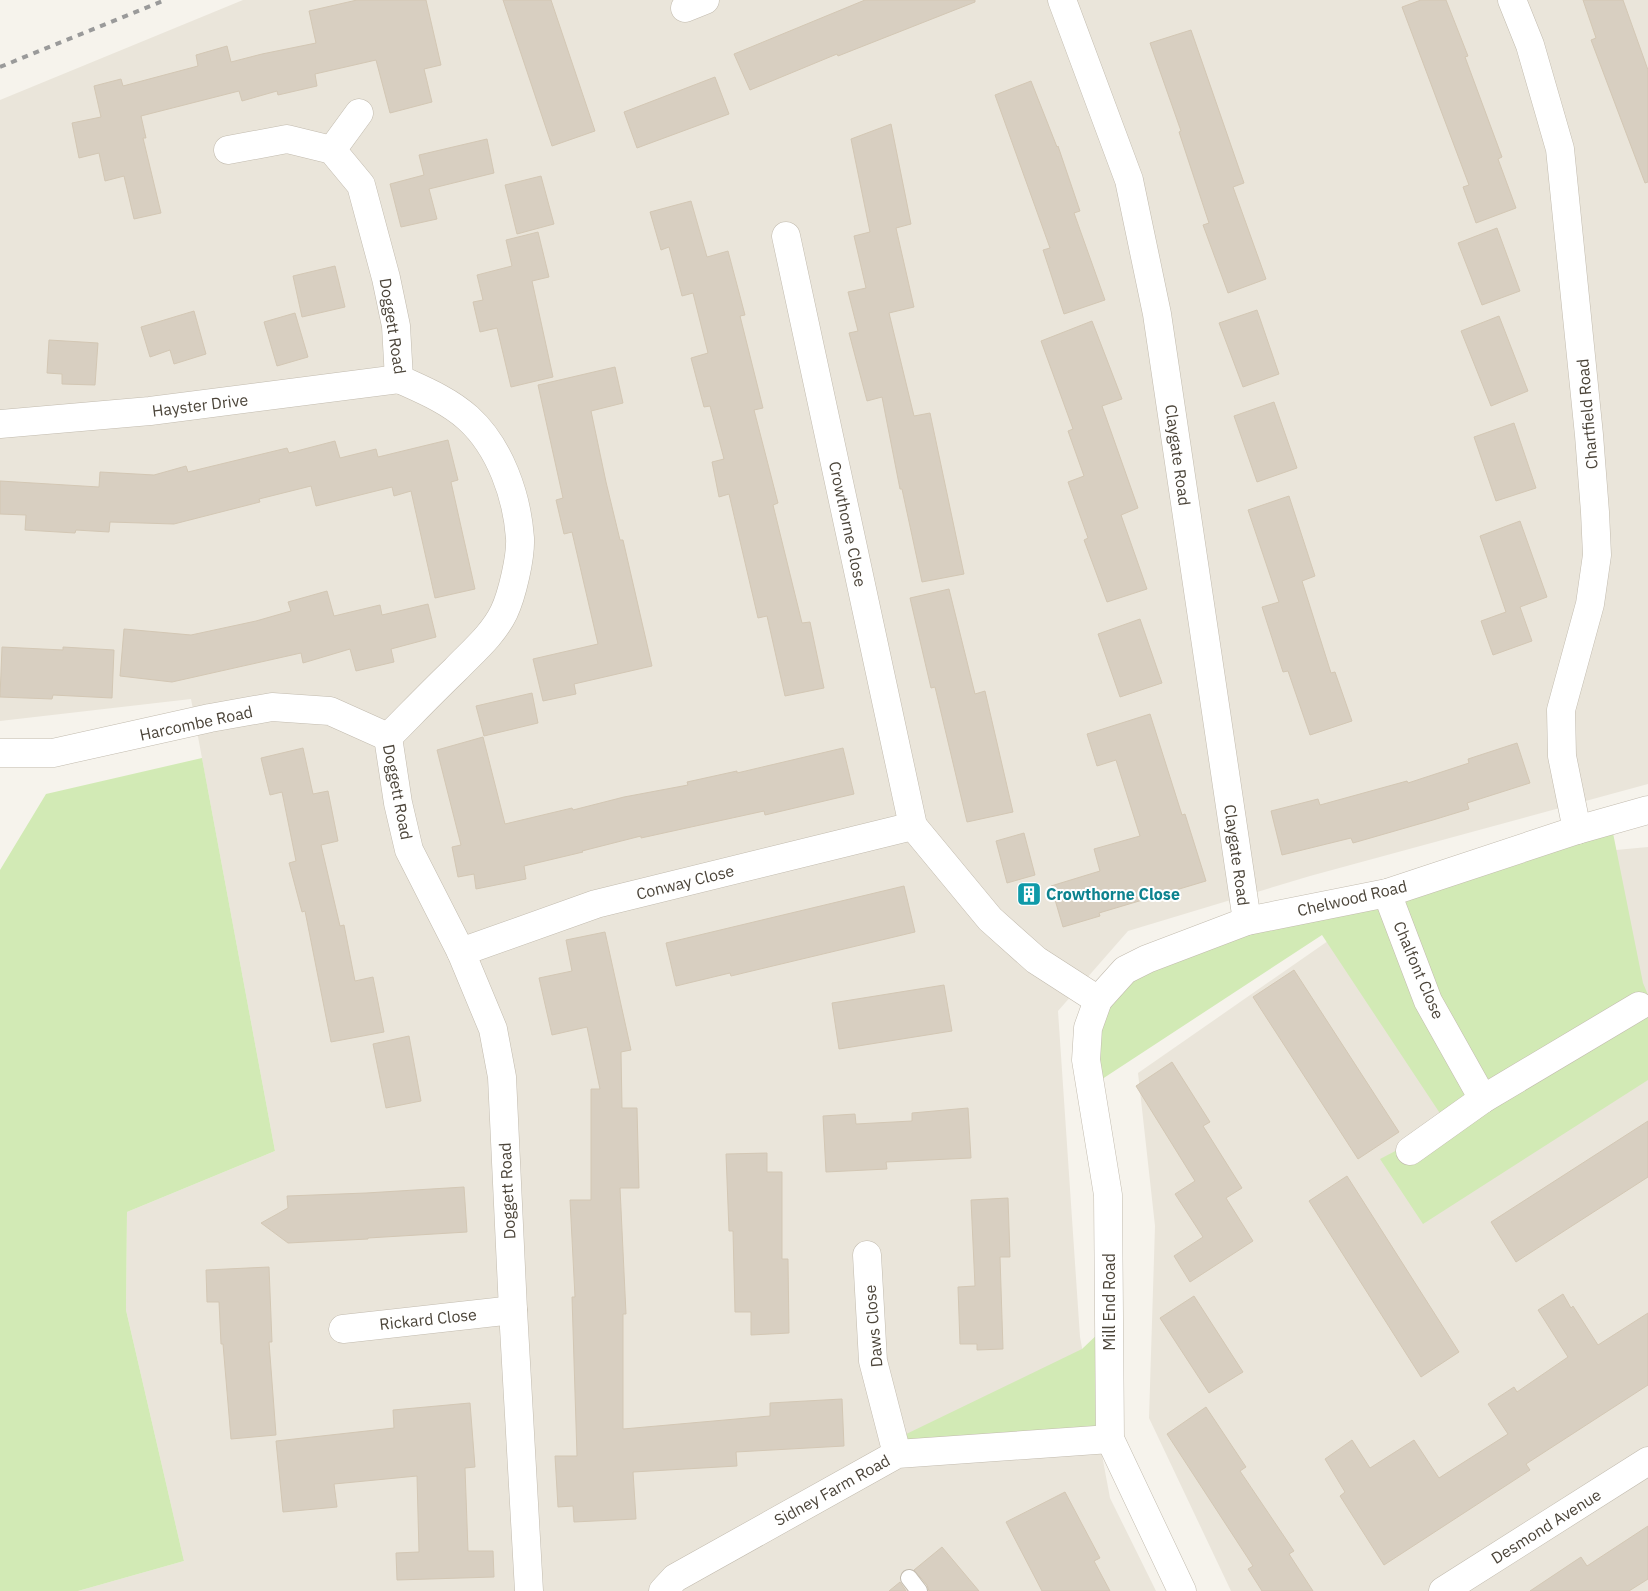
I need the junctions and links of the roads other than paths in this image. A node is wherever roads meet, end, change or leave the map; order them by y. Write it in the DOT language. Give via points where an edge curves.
graph roads {
  1 [pos="1062,0"];
  2 [pos="1512,0"];
  3 [pos="359,113"];
  4 [pos="228,150"];
  5 [pos="332,150"];
  6 [pos="786,236"];
  7 [pos="399,379"];
  8 [pos="0,424"];
  9 [pos="388,737"];
  10 [pos="0,753"];
  11 [pos="1648,810"];
  12 [pos="913,826"];
  13 [pos="1577,830"];
  14 [pos="1387,893"];
  15 [pos="1247,921"];
  16 [pos="461,952"];
  17 [pos="1098,1000"];
  18 [pos="1639,1006"];
  19 [pos="1483,1099"];
  20 [pos="1410,1151"];
  21 [pos="867,1255"];
  22 [pos="513,1310"];
  23 [pos="343,1329"];
  24 [pos="1110,1439"];
  25 [pos="897,1454"];
  26 [pos="1648,1461"];
  27 [pos="529,1591"];
  28 [pos="663,1591"];
  29 [pos="1182,1591"];
  30 [pos="1443,1591"];
  1 -- 15 [label="street, Claygate Road" via="1129,180 1157,314"];
  2 -- 13 [label="street, Chartfield Road" via="1530,45 1560,149 1590,434 1597,555 1590,604 1561,710 1562,756"];
  3 -- 5 [label="street"];
  4 -- 5 [label="street" via="287,139"];
  5 -- 7 [label="street, Doggett Road" via="361,185 396,326"];
  6 -- 12 [label="street, Crowthorne Close"];
  7 -- 8 [label="street, Hayster Drive" via="150,412"];
  7 -- 9 [label="street, Doggett Road" via="448,402 470,419 490,443 505,472 520,539 515,577 504,612 487,638"];
  9 -- 10 [label="street, Harcombe Road" via="330,711 272,707 53,753"];
  9 -- 16 [label="street, Doggett Road" via="409,850"];
  11 -- 13 [label="street, Chelwood Road"];
  12 -- 16 [label="street, Conway Close" via="596,904"];
  12 -- 17 [label="street, Crowthorne Close" via="990,919 1036,960"];
  13 -- 14 [label="street, Chelwood Road"];
  14 -- 15 [label="street, Chelwood Road"];
  14 -- 19 [label="street, Chalfont Close" via="1428,1001"];
  15 -- 17 [label="street, Chelwood Road" via="1125,970"];
  16 -- 22 [label="street, Doggett Road" via="493,1029 502,1076"];
  17 -- 24 [label="street, Mill End Road" via="1088,1028 1086,1060 1108,1196"];
  18 -- 19 [label="street"];
  19 -- 20 [label="street"];
  21 -- 25 [label="street, Daws Close" via="874,1361"];
  22 -- 23 [label="street, Rickard Close"];
  22 -- 27 [label="street, Doggett Road"];
  24 -- 25 [label="street, Sidney Farm Road"];
  24 -- 29 [label="street, Mill End Road"];
  25 -- 28 [label="street, Sidney Farm Road" via="675,1578"];
  26 -- 30 [label="street, Desmond Avenue"];
}
